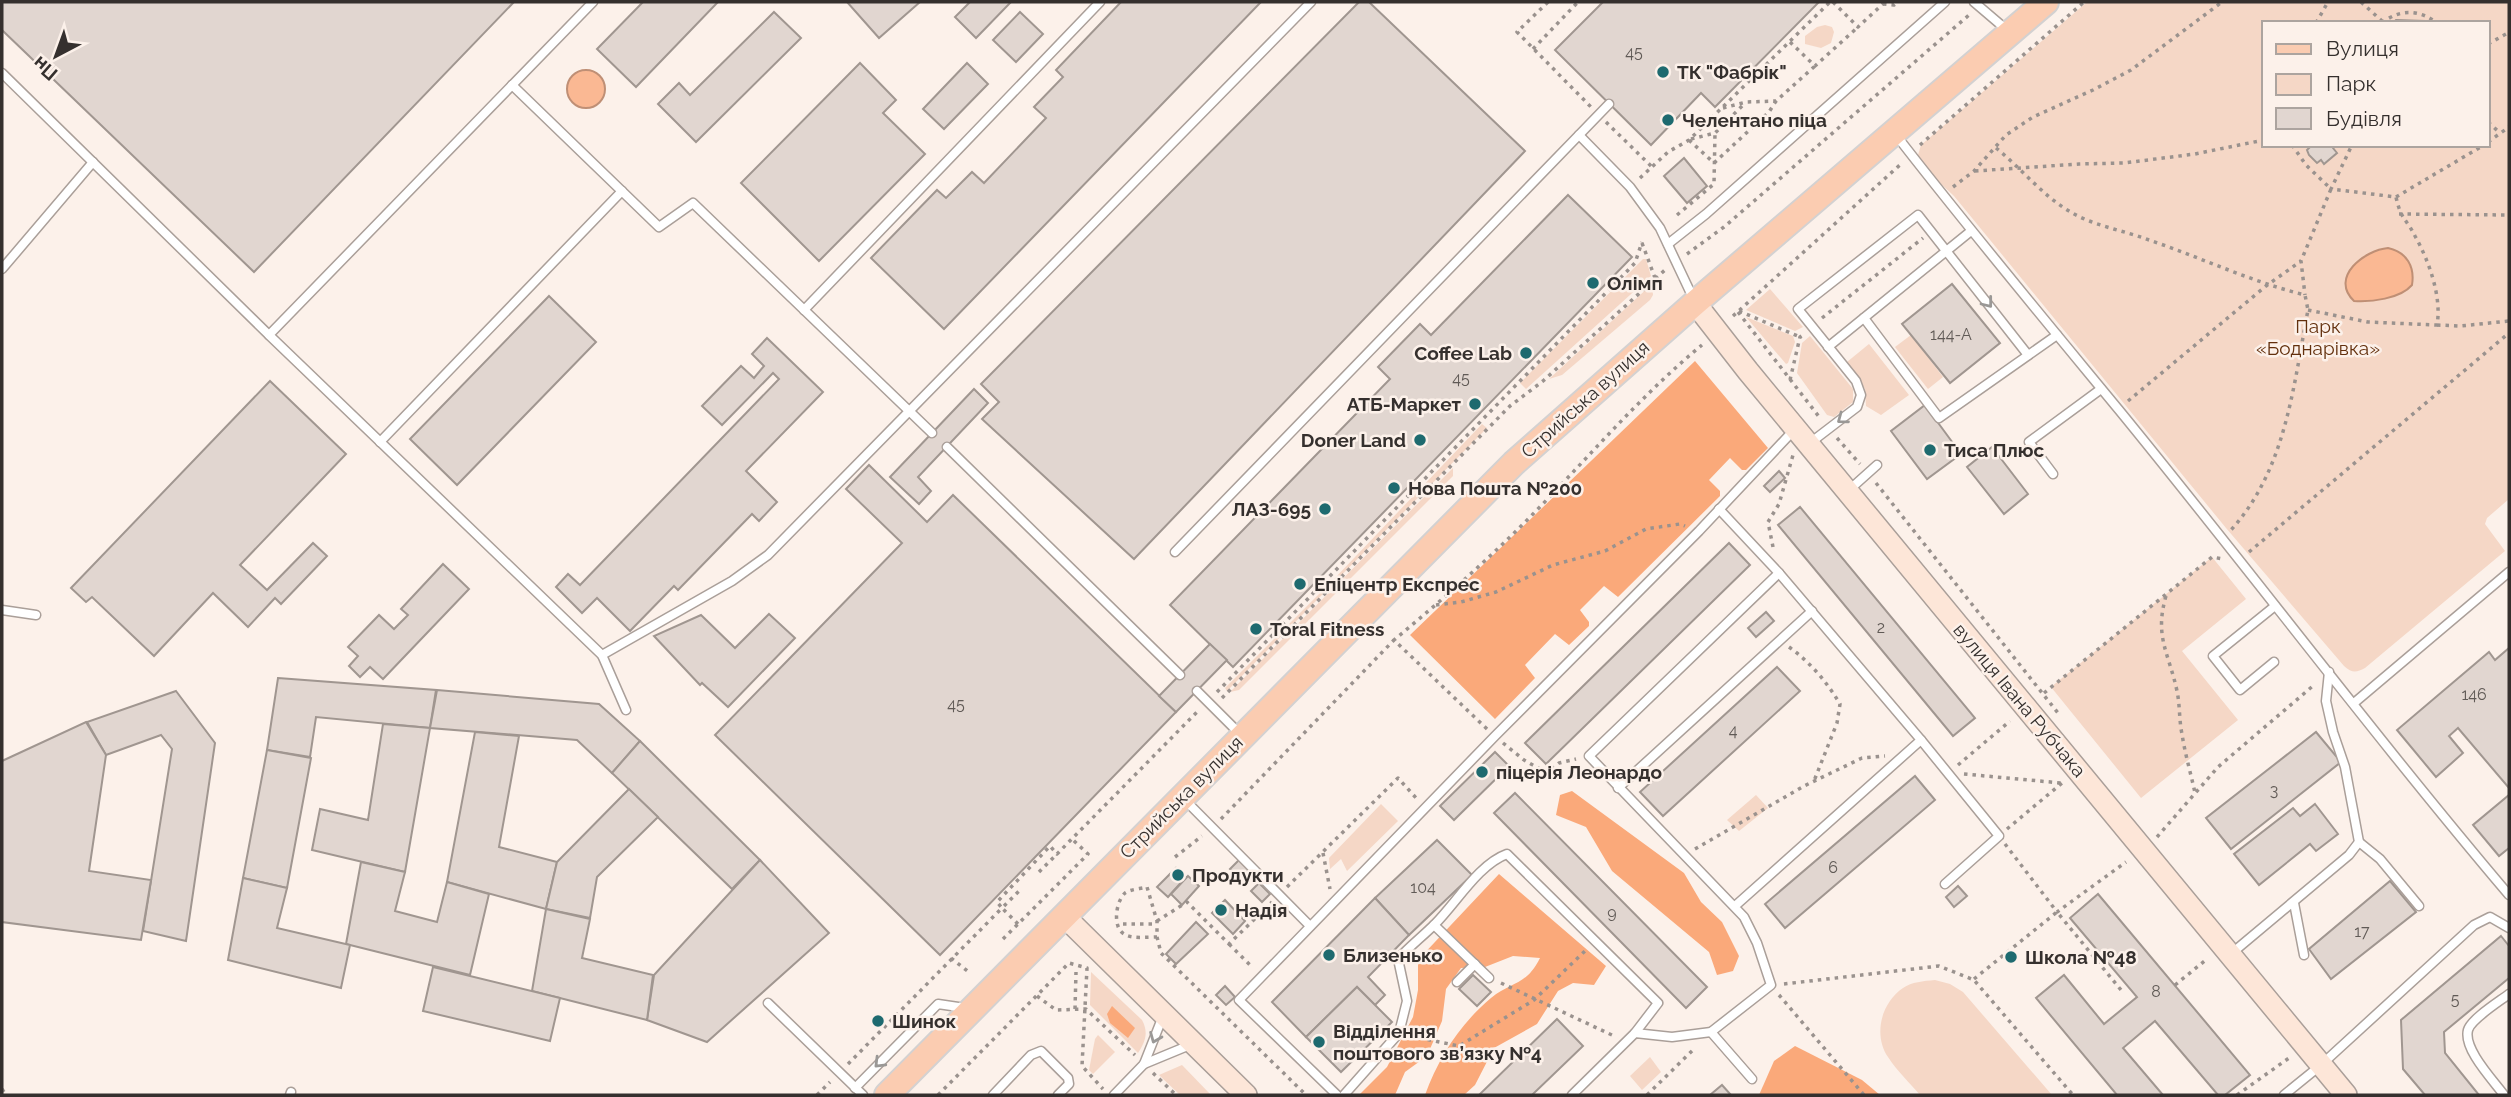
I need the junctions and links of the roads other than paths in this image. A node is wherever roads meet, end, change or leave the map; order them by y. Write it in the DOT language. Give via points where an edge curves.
graph roads {
  1 [pos="593,2"];
  2 [pos="1100,2"];
  3 [pos="1311,2"];
  4 [pos="1945,2"];
  5 [pos="2046,2"];
  6 [pos="1976,4"];
  7 [pos="2010,33"];
  8 [pos="2,73"];
  9 [pos="512,85"];
  10 [pos="1609,104"];
  11 [pos="1895,133"];
  12 [pos="1579,135"];
  13 [pos="93,163"];
  14 [pos="622,191"];
  15 [pos="1971,231"];
  16 [pos="1668,244"];
  17 [pos="1948,251"];
  18 [pos="2,268"];
  19 [pos="1695,303"];
  20 [pos="804,310"];
  21 [pos="1864,318"];
  22 [pos="269,335"];
  23 [pos="2057,335"];
  24 [pos="1828,347"];
  25 [pos="2028,355"];
  26 [pos="2101,389"];
  27 [pos="909,410"];
  28 [pos="932,433"];
  29 [pos="380,442"];
  30 [pos="1799,442"];
  31 [pos="947,447"];
  32 [pos="1877,465"];
  33 [pos="2053,474"];
  34 [pos="1847,491"];
  35 [pos="1719,509"];
  36 [pos="1175,552"];
  37 [pos="2509,572"];
  38 [pos="1779,573"];
  39 [pos="2276,606"];
  40 [pos="2,610"];
  41 [pos="1812,611"];
  42 [pos="36,615"];
  43 [pos="602,654"];
  44 [pos="2274,662"];
  45 [pos="2329,673"];
  46 [pos="1180,675"];
  47 [pos="1196,691"];
  48 [pos="2354,703"];
  49 [pos="626,710"];
  50 [pos="1242,736"];
  51 [pos="1922,740"];
  52 [pos="1618,788"];
  53 [pos="1182,796"];
  54 [pos="2359,842"];
  55 [pos="2506,883"];
  56 [pos="1945,884"];
  57 [pos="2509,895"];
  58 [pos="2294,903"];
  59 [pos="1735,906"];
  60 [pos="2418,906"];
  61 [pos="1064,916"];
  62 [pos="1434,925"];
  63 [pos="1310,926"];
  64 [pos="2509,928"];
  65 [pos="2230,955"];
  66 [pos="2304,955"];
  67 [pos="1475,964"];
  68 [pos="1489,978"];
  69 [pos="1457,982"];
  70 [pos="2509,994"];
  71 [pos="768,1003"];
  72 [pos="972,1009"];
  73 [pos="1165,1013"];
  74 [pos="1634,1032"];
  75 [pos="1712,1032"];
  76 [pos="1195,1043"];
  77 [pos="1141,1060"];
  78 [pos="2322,1065"];
  79 [pos="1752,1079"];
  80 [pos="855,1087"];
  81 [pos="863,1095"];
  82 [pos="887,1095"];
  83 [pos="993,1095"];
  84 [pos="1058,1095"];
  85 [pos="1114,1095"];
  86 [pos="1246,1095"];
  87 [pos="1336,1095"];
  88 [pos="1344,1095"];
  89 [pos="1572,1095"];
  90 [pos="2284,1095"];
  91 [pos="2346,1095"];
  92 [pos="2504,1095"];
  1 -- 9 [label="lane"];
  2 -- 20 [label="lane"];
  3 -- 27 [label="lane"];
  4 -- 16 [label="lane"];
  5 -- 7 [label="main road, Стрийська вулиця"];
  6 -- 7 [label="lane"];
  7 -- 11 [label="main road, Стрийська вулиця"];
  8 -- 13 [label="lane"];
  9 -- 14 [label="lane"];
  9 -- 22 [label="lane"];
  10 -- 12 [label="lane"];
  11 -- 15 [label="lane"];
  11 -- 19 [label="main road, Стрийська вулиця"];
  12 -- 16 [label="lane" via="1630,187"];
  12 -- 36 [label="lane"];
  13 -- 18 [label="lane"];
  13 -- 22 [label="lane"];
  14 -- 20 [label="lane" via="659,227 693,203"];
  14 -- 29 [label="lane"];
  15 -- 17 [label="lane"];
  15 -- 23 [label="lane"];
  16 -- 19 [label="lane"];
  17 -- 21 [label="lane"];
  17 -- 24 [label="lane" via="1922,217 1915,217 1798,309"];
  17 -- 25 [label="lane, one-way"];
  19 -- 30 [label="street, вулиця Івана Рубчака"];
  19 -- 50 [label="main road, Стрийська вулиця" via="1523,454"];
  20 -- 27 [label="lane"];
  21 -- 24 [label="lane"];
  21 -- 25 [label="lane" via="1939,418"];
  22 -- 29 [label="lane"];
  23 -- 25 [label="lane"];
  23 -- 26 [label="lane"];
  24 -- 30 [label="lane, one-way" via="1856,381 1861,395 1857,408"];
  26 -- 33 [label="lane" via="2029,442"];
  26 -- 39 [label="lane"];
  27 -- 28 [label="lane"];
  27 -- 43 [label="lane" via="768,555 732,581"];
  29 -- 43 [label="lane"];
  30 -- 34 [label="street, вулиця Івана Рубчака"];
  30 -- 35 [label="lane"];
  31 -- 46 [label="lane"];
  32 -- 34 [label="lane"];
  34 -- 65 [label="street, вулиця Івана Рубчака"];
  35 -- 38 [label="lane"];
  35 -- 63 [label="lane"];
  37 -- 48 [label="lane"];
  38 -- 41 [label="lane"];
  38 -- 52 [label="lane" via="1589,756"];
  39 -- 44 [label="lane" via="2213,656 2240,690"];
  39 -- 45 [label="lane"];
  40 -- 42 [label="lane"];
  41 -- 51 [label="lane"];
  41 -- 52 [label="lane"];
  43 -- 49 [label="lane"];
  45 -- 48 [label="lane"];
  45 -- 54 [label="lane" via="2326,701"];
  47 -- 50 [label="lane"];
  48 -- 55 [label="lane"];
  50 -- 53 [label="main road, Стрийська вулиця"];
  51 -- 56 [label="lane" via="1999,836"];
  51 -- 59 [label="lane"];
  52 -- 59 [label="lane"];
  53 -- 61 [label="main road, Стрийська вулиця"];
  53 -- 63 [label="lane"];
  54 -- 58 [label="lane"];
  54 -- 60 [label="lane" via="2380,859"];
  55 -- 57 [label="lane"];
  58 -- 65 [label="lane"];
  58 -- 66 [label="lane"];
  59 -- 75 [label="lane" via="1756,943 1771,985"];
  61 -- 72 [label="main road, Стрийська вулиця"];
  61 -- 73 [label="street"];
  62 -- 67 [label="lane"];
  62 -- 74 [label="lane" via="1485,868 1507,854 1658,1003"];
  62 -- 88 [label="lane" via="1398,959 1408,1001 1399,1033"];
  63 -- 87 [label="lane" via="1239,1000"];
  64 -- 78 [label="lane" via="2490,917 2474,925"];
  65 -- 78 [label="street, вулиця Івана Рубчака"];
  67 -- 68 [label="lane"];
  67 -- 69 [label="lane"];
  70 -- 92 [label="lane" via="2468,1029 2469,1047"];
  71 -- 80 [label="lane"];
  72 -- 80 [label="lane, one-way" via="939,1004"];
  72 -- 82 [label="main road, Стрийська вулиця"];
  73 -- 76 [label="street"];
  73 -- 77 [label="lane, one-way"];
  74 -- 75 [label="lane" via="1672,1037"];
  74 -- 89 [label="lane"];
  75 -- 79 [label="lane"];
  76 -- 77 [label="lane"];
  76 -- 86 [label="street"];
  77 -- 85 [label="lane"];
  78 -- 90 [label="lane"];
  78 -- 91 [label="street, вулиця Івана Рубчака"];
  80 -- 81 [label="lane"];
  83 -- 84 [label="lane" via="1031,1055 1041,1051 1068,1078 1069,1084"];
}
